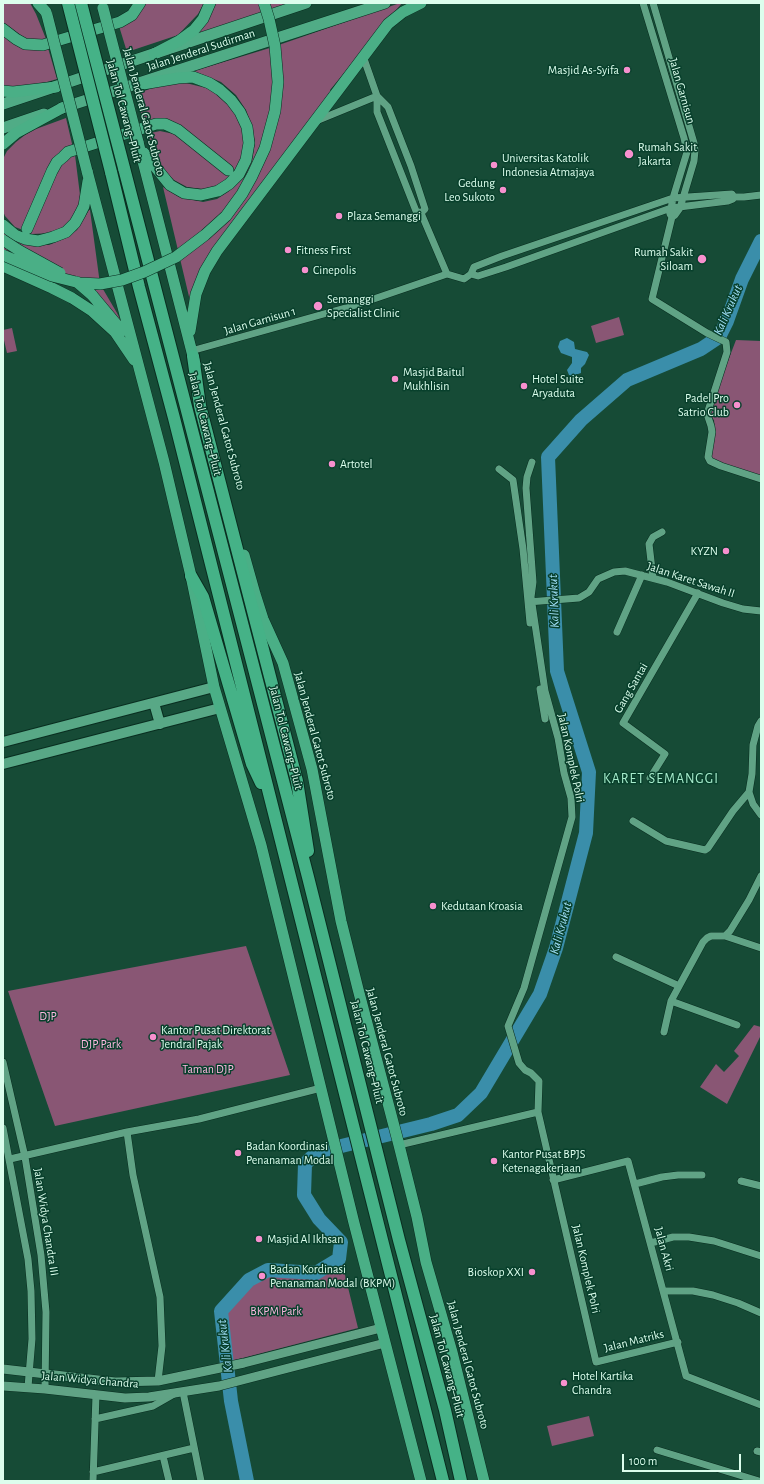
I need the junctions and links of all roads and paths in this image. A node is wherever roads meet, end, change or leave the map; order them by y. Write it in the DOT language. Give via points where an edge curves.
graph roads {
  1 [pos="38,3"];
  2 [pos="68,3"];
  3 [pos="81,3"];
  4 [pos="140,3"];
  5 [pos="210,3"];
  6 [pos="264,3"];
  7 [pos="306,3"];
  8 [pos="385,3"];
  9 [pos="421,3"];
  10 [pos="643,3"];
  11 [pos="653,3"];
  12 [pos="102,5"];
  13 [pos="46,10"];
  14 [pos="3,29"];
  15 [pos="154,54"];
  16 [pos="364,56"];
  17 [pos="137,85"];
  18 [pos="56,87"];
  19 [pos="3,91"];
  20 [pos="377,96"];
  21 [pos="3,104"];
  22 [pos="62,108"];
  23 [pos="313,122"];
  24 [pos="3,128"];
  25 [pos="3,144"];
  26 [pos="139,145"];
  27 [pos="228,170"];
  28 [pos="87,173"];
  29 [pos="761,195"];
  30 [pos="734,196"];
  31 [pos="683,197"];
  32 [pos="673,198"];
  33 [pos="671,208"];
  34 [pos="680,208"];
  35 [pos="422,213"];
  36 [pos="672,216"];
  37 [pos="608,219"];
  38 [pos="3,225"];
  39 [pos="582,228"];
  40 [pos="27,229"];
  41 [pos="612,229"];
  42 [pos="585,239"];
  43 [pos="3,240"];
  44 [pos="5,263"];
  45 [pos="447,274"];
  46 [pos="471,274"];
  47 [pos="133,346"];
  48 [pos="191,350"];
  49 [pos="138,365"];
  50 [pos="532,462"];
  51 [pos="500,468"];
  52 [pos="761,479"];
  53 [pos="662,532"];
  54 [pos="642,575"];
  55 [pos="192,576"];
  56 [pos="653,578"];
  57 [pos="698,593"];
  58 [pos="532,602"];
  59 [pos="761,611"];
  60 [pos="617,632"];
  61 [pos="214,687"];
  62 [pos="154,703"];
  63 [pos="220,708"];
  64 [pos="545,719"];
  65 [pos="761,721"];
  66 [pos="160,724"];
  67 [pos="3,742"];
  68 [pos="3,764"];
  69 [pos="650,778"];
  70 [pos="749,792"];
  71 [pos="273,810"];
  72 [pos="761,815"];
  73 [pos="632,821"];
  74 [pos="760,880"];
  75 [pos="320,925"];
  76 [pos="725,936"];
  77 [pos="761,948"];
  78 [pos="616,957"];
  79 [pos="679,986"];
  80 [pos="671,1001"];
  81 [pos="737,1025"];
  82 [pos="664,1032"];
  83 [pos="3,1063"];
  84 [pos="321,1088"];
  85 [pos="538,1112"];
  86 [pos="3,1128"];
  87 [pos="126,1132"];
  88 [pos="398,1141"];
  89 [pos="24,1157"];
  90 [pos="10,1159"];
  91 [pos="702,1175"];
  92 [pos="554,1180"];
  93 [pos="741,1181"];
  94 [pos="635,1184"];
  95 [pos="761,1186"];
  96 [pos="651,1243"];
  97 [pos="761,1256"];
  98 [pos="664,1291"];
  99 [pos="761,1313"];
  100 [pos="381,1328"];
  101 [pos="678,1342"];
  102 [pos="385,1343"];
  103 [pos="320,1344"];
  104 [pos="324,1360"];
  105 [pos="596,1362"];
  106 [pos="3,1369"];
  107 [pos="29,1371"];
  108 [pos="45,1374"];
  109 [pos="158,1382"];
  110 [pos="3,1386"];
  111 [pos="28,1387"];
  112 [pos="45,1389"];
  113 [pos="178,1393"];
  114 [pos="96,1396"];
  115 [pos="761,1405"];
  116 [pos="95,1419"];
  117 [pos="194,1448"];
  118 [pos="657,1450"];
  119 [pos="163,1456"];
  120 [pos="93,1472"];
  121 [pos="93,1481"];
  122 [pos="169,1481"];
  123 [pos="201,1481"];
  124 [pos="421,1481"];
  125 [pos="442,1481"];
  126 [pos="461,1481"];
  127 [pos="484,1481"];
  128 [pos="759,1481"];
  1 -- 13 [label="highway"];
  2 -- 71 [label="highway, bridge"];
  3 -- 75 [label="highway, Jalan Tol Cawang–Pluit, bridge"];
  4 -- 14 [label="highway" via="132,15 120,22 43,45 25,44"];
  5 -- 15 [label="highway" via="203,19 194,30"];
  6 -- 44 [label="highway, bridge" via="275,46 278,82 275,111 265,148 252,176 226,216 176,257 122,280 100,284 80,283"];
  7 -- 15 [label="main road, Jalan Jenderal Sudirman"];
  8 -- 17 [label="main road, Jalan Jenderal Sudirman"];
  9 -- 16 [label="highway" via="403,12 388,24"];
  10 -- 32 [label="street, Jalan Garnisun" via="687,152"];
  11 -- 31 [label="street, Jalan Garnisun" via="694,143 694,161"];
  12 -- 26 [label="highway, Jalan Jenderal Gatot Subroto, bridge"];
  13 -- 28 [label="highway, bridge"];
  15 -- 18 [label="main road, Jalan Jenderal Sudirman"];
  16 -- 20 [label="street"];
  16 -- 23 [label="highway"];
  17 -- 22 [label="main road, Jalan Jenderal Sudirman"];
  17 -- 26 [label="highway" via="193,77 209,83 231,100 240,112 247,127 249,143 246,160 239,174 218,191 202,195 184,193 170,185"];
  18 -- 19 [label="highway"];
  18 -- 21 [label="main road, Jalan Jenderal Sudirman"];
  20 -- 23 [label="street"];
  20 -- 35 [label="street" via="377,112 416,211"];
  20 -- 35 [label="street" via="388,108 411,166 425,208"];
  22 -- 24 [label="main road, Jalan Jenderal Sudirman"];
  22 -- 25 [label="highway" via="16,133"];
  23 -- 48 [label="highway" via="255,192 205,271 196,294 190,326"];
  26 -- 48 [label="highway, Jalan Jenderal Gatot Subroto"];
  27 -- 40 [label="highway" via="178,130 165,124 156,124 68,152 63,156 52,171"];
  28 -- 38 [label="highway" via="87,191 80,214 66,232 38,241 16,235"];
  28 -- 47 [label="highway"];
  29 -- 30 [label="street"];
  30 -- 31 [label="street" via="732,194"];
  30 -- 34 [label="street" via="728,201"];
  31 -- 32 [label="street"];
  31 -- 34 [label="street, Jalan Garnisun"];
  32 -- 33 [label="street, Jalan Garnisun"];
  32 -- 37 [label="street"];
  33 -- 34 [label="street"];
  33 -- 36 [label="street, Jalan Garnisun"];
  33 -- 41 [label="street"];
  34 -- 36 [label="street" via="676,215"];
  35 -- 45 [label="street"];
  36 -- 52 [label="street" via="652,299 726,342 725,358 706,414 712,432 708,457 710,461 721,466"];
  37 -- 39 [label="street"];
  37 -- 41 [label="street"];
  39 -- 42 [label="street"];
  39 -- 46 [label="street" via="495,258 474,267"];
  41 -- 42 [label="street"];
  42 -- 46 [label="street" via="478,276"];
  43 -- 47 [label="highway, bridge" via="75,280 92,295"];
  44 -- 49 [label="highway" via="92,311 115,332"];
  45 -- 46 [label="street" via="462,279"];
  45 -- 48 [label="street, Jalan Garnisun 1" via="356,305"];
  47 -- 49 [label="highway"];
  48 -- 75 [label="highway" via="200,406 297,781"];
  48 -- 88 [label="highway, Jalan Jenderal Gatot Subroto" via="255,594 283,663 312,769 358,990"];
  49 -- 55 [label="highway"];
  50 -- 58 [label="street, Jalan Komplek Polri" via="526,488 533,582"];
  51 -- 58 [label="street" via="513,480"];
  53 -- 56 [label="street" via="649,544"];
  54 -- 56 [label="street, Jalan Karet Sawah II"];
  54 -- 58 [label="street, Jalan Karet Sawah II" via="625,571 614,572 598,579 589,592 579,598"];
  54 -- 60 [label="street"];
  55 -- 61 [label="highway"];
  55 -- 71 [label="highway" via="203,597 252,764"];
  56 -- 57 [label="street, Jalan Karet Sawah II"];
  57 -- 59 [label="street, Jalan Karet Sawah II" via="743,609"];
  57 -- 69 [label="street, Gang Santai" via="623,724 665,754"];
  58 -- 64 [label="street"];
  58 -- 85 [label="street, Jalan Komplek Polri" via="545,691 571,798 572,817 526,981 508,1026 519,1062 539,1081"];
  61 -- 62 [label="main road"];
  61 -- 63 [label="highway"];
  62 -- 66 [label="main road"];
  62 -- 67 [label="main road"];
  63 -- 66 [label="main road"];
  63 -- 84 [label="highway" via="261,845"];
  65 -- 70 [label="street" via="753,745"];
  66 -- 68 [label="main road"];
  70 -- 72 [label="street" via="753,804"];
  70 -- 73 [label="street" via="705,850 666,841"];
  71 -- 125 [label="highway"];
  74 -- 76 [label="street"];
  75 -- 126 [label="highway, Jalan Tol Cawang–Pluit"];
  76 -- 77 [label="street"];
  76 -- 79 [label="street" via="711,936 703,942"];
  78 -- 79 [label="street"];
  79 -- 80 [label="street"];
  80 -- 81 [label="street"];
  80 -- 82 [label="street"];
  83 -- 89 [label="street, Jalan Widya Chandra III"];
  84 -- 87 [label="street" via="199,1119"];
  84 -- 100 [label="highway"];
  85 -- 88 [label="street"];
  85 -- 92 [label="street, Jalan Komplek Polri"];
  86 -- 90 [label="street, Jalan Widya Chandra III"];
  87 -- 89 [label="street"];
  87 -- 109 [label="street" via="160,1297 162,1346"];
  88 -- 127 [label="highway, Jalan Jenderal Gatot Subroto" via="426,1262 452,1352"];
  89 -- 90 [label="street"];
  89 -- 108 [label="street, Jalan Widya Chandra III" via="42,1255 46,1312"];
  90 -- 107 [label="street, Jalan Widya Chandra III" via="28,1259 31,1291 32,1338"];
  91 -- 94 [label="street" via="662,1177"];
  92 -- 94 [label="street, Jalan Akri" via="628,1161"];
  92 -- 105 [label="street, Jalan Komplek Polri"];
  93 -- 95 [label="street"];
  94 -- 96 [label="street, Jalan Akri"];
  96 -- 97 [label="street" via="673,1237 695,1237"];
  96 -- 98 [label="street, Jalan Akri"];
  98 -- 99 [label="street" via="693,1291 713,1295"];
  98 -- 101 [label="street, Jalan Akri"];
  100 -- 102 [label="highway"];
  100 -- 103 [label="street, Jalan Widya Chandra"];
  101 -- 105 [label="street, Jalan Matriks"];
  101 -- 115 [label="street, Jalan Akri" via="686,1376"];
  102 -- 104 [label="street, Jalan Widya Chandra"];
  102 -- 124 [label="highway"];
  103 -- 104 [label="street"];
  103 -- 109 [label="street, Jalan Widya Chandra"];
  104 -- 113 [label="street, Jalan Widya Chandra" via="242,1381"];
  106 -- 107 [label="street, Jalan Widya Chandra"];
  107 -- 108 [label="street, Jalan Widya Chandra"];
  107 -- 111 [label="street, Jalan Widya Chandra III"];
  108 -- 109 [label="street, Jalan Widya Chandra" via="116,1382"];
  108 -- 112 [label="street, Jalan Widya Chandra III"];
  110 -- 111 [label="street, Jalan Widya Chandra"];
  111 -- 112 [label="street, Jalan Widya Chandra"];
  112 -- 114 [label="street, Jalan Widya Chandra"];
  113 -- 114 [label="street, Jalan Widya Chandra" via="125,1398"];
  113 -- 116 [label="street" via="153,1406"];
  113 -- 117 [label="street"];
  114 -- 116 [label="street"];
  116 -- 120 [label="street"];
  117 -- 119 [label="street"];
  117 -- 123 [label="street"];
  118 -- 128 [label="street"];
  119 -- 120 [label="street"];
  119 -- 122 [label="street"];
  120 -- 121 [label="street"];
}
